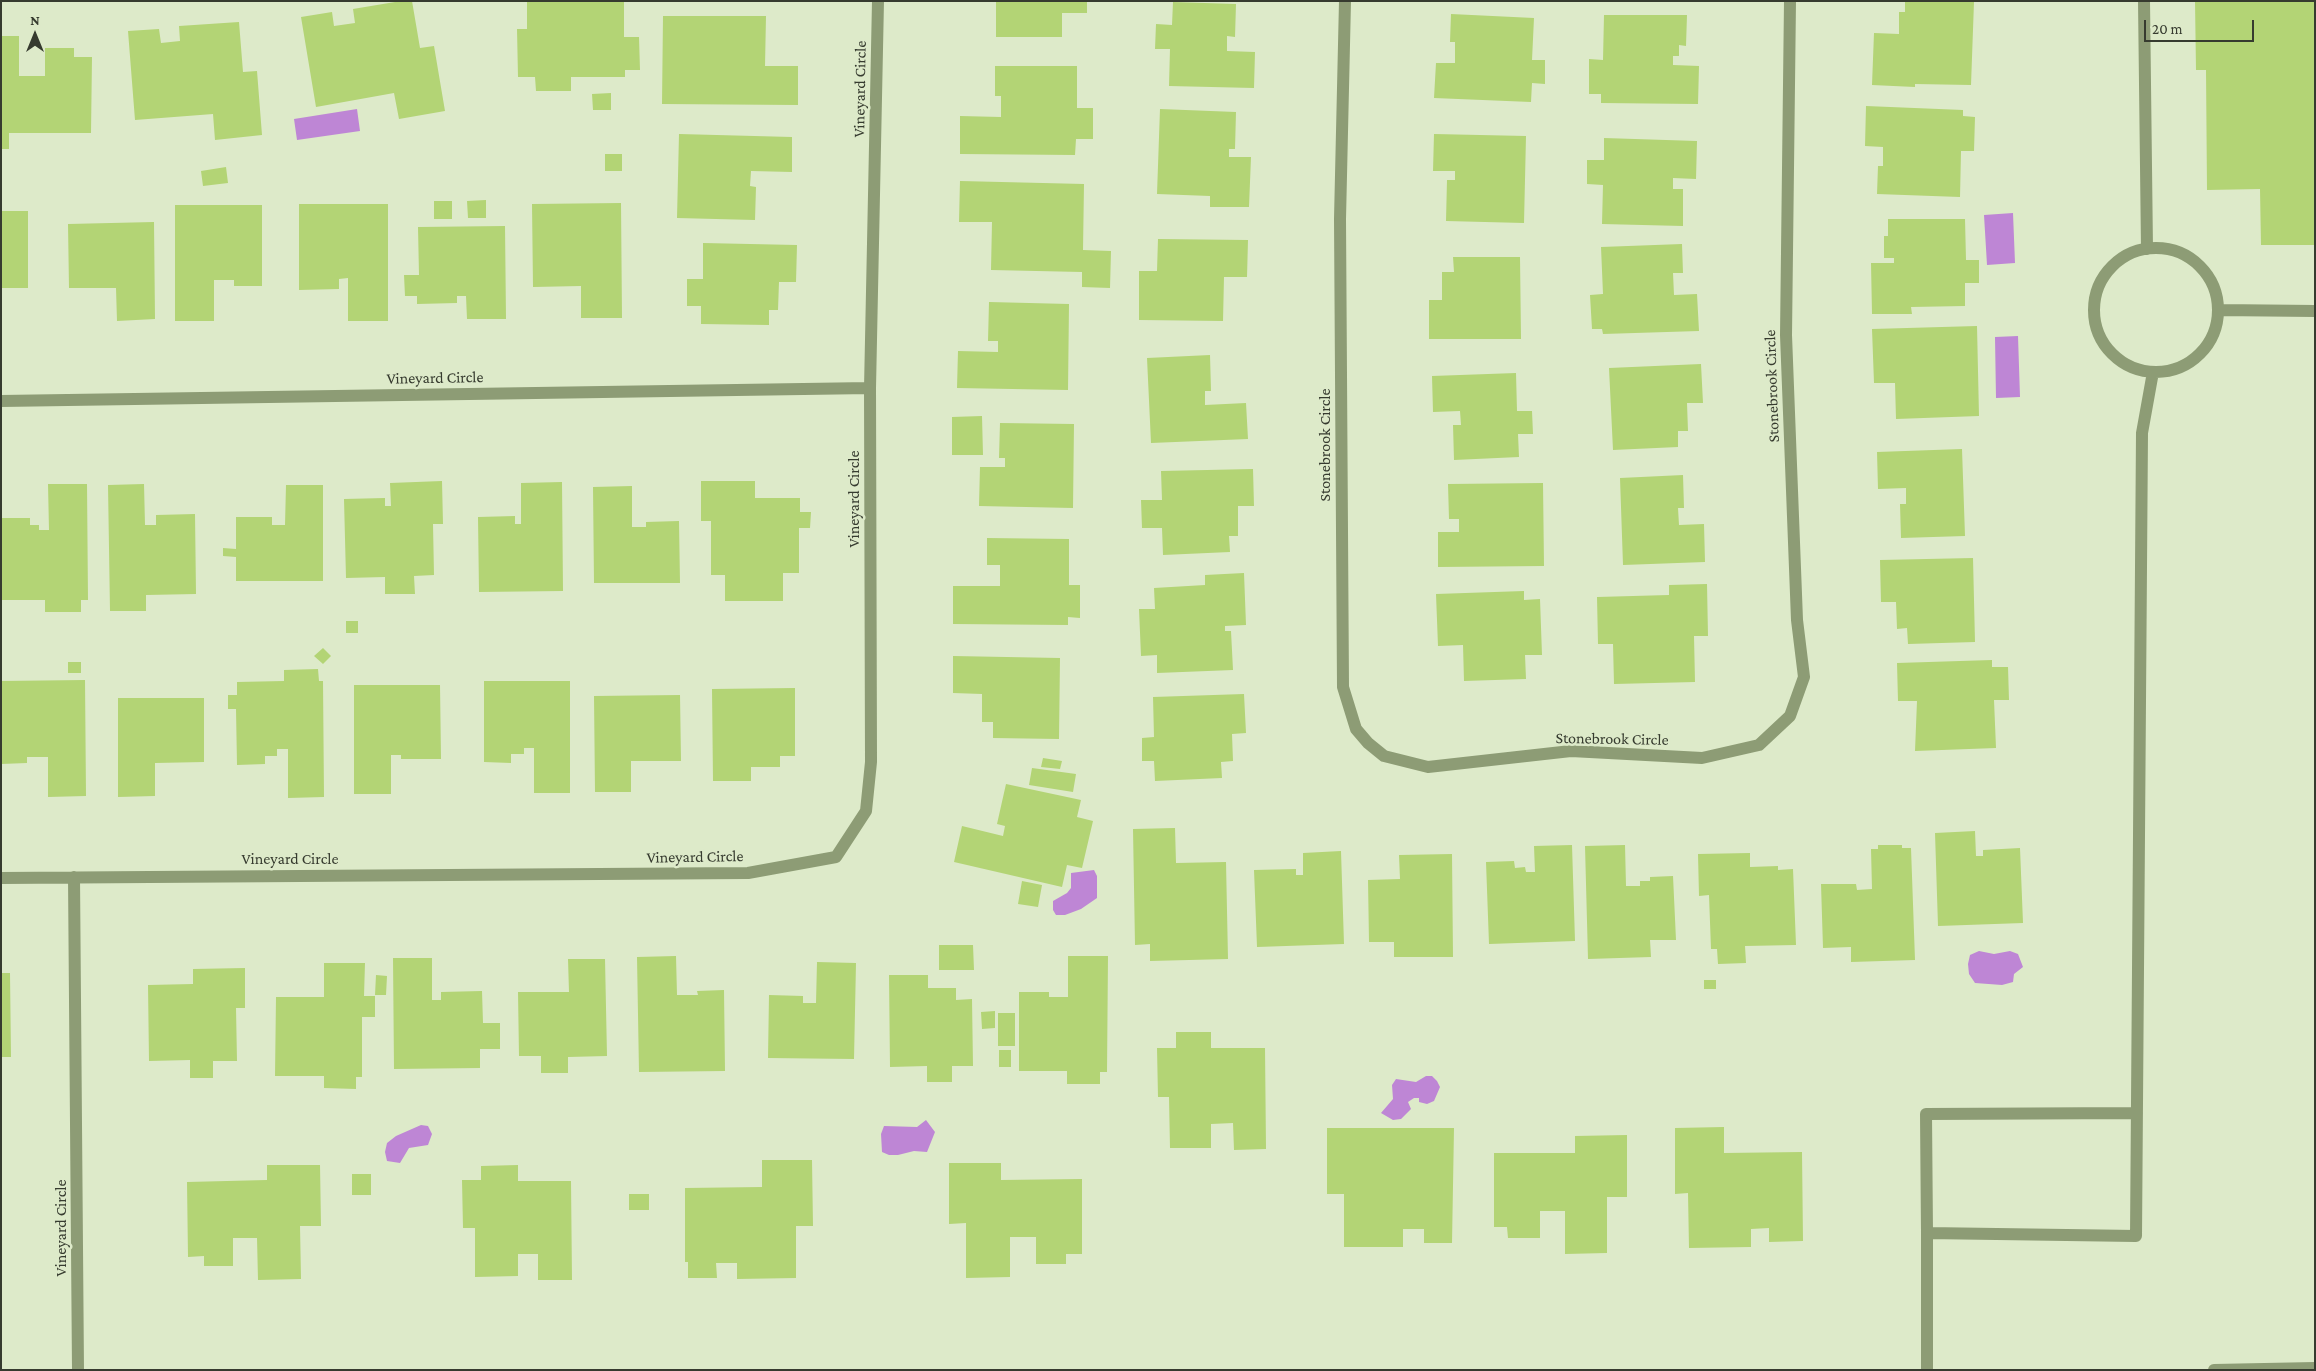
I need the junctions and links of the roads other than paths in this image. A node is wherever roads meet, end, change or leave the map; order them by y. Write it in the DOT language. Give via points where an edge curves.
graph roads {
  1 [pos="878,1"];
  2 [pos="1345,1"];
  3 [pos="1790,1"];
  4 [pos="2144,1"];
  5 [pos="2147,249"];
  6 [pos="2218,310"];
  7 [pos="2315,311"];
  8 [pos="2153,372"];
  9 [pos="870,388"];
  10 [pos="1,401"];
  11 [pos="74,877"];
  12 [pos="1,878"];
  13 [pos="2137,1113"];
  14 [pos="1927,1233"];
  15 [pos="2315,1368"];
  16 [pos="78,1370"];
  17 [pos="1927,1370"];
  18 [pos="2214,1370"];
  1 -- 9 [label="street, Vineyard Circle"];
  2 -- 3 [label="street, Stonebrook Circle" via="1340,219 1343,687 1356,729 1368,743 1384,756 1428,767 1571,752 1702,758 1759,745 1790,716 1804,677 1797,620 1786,335"];
  4 -- 5 [label="street"];
  5 -- 6 [label="street" via="2166,249 2185,255 2201,266 2213,283"];
  5 -- 8 [label="street" via="2126,255 2109,268 2098,286 2093,307 2096,328 2106,348 2121,363"];
  6 -- 7 [label="street"];
  6 -- 8 [label="street" via="2211,340 2199,356 2183,367"];
  8 -- 13 [label="street" via="2142,433"];
  9 -- 10 [label="street, Vineyard Circle"];
  9 -- 11 [label="street, Vineyard Circle" via="871,762 866,811 836,858 748,873"];
  11 -- 12 [label="street, Vineyard Circle"];
  11 -- 16 [label="street, Vineyard Circle"];
  13 -- 14 [label="street" via="1926,1114"];
  13 -- 14 [label="street" via="2136,1236"];
  14 -- 17 [label="street"];
  15 -- 18 [label="street"];
}
